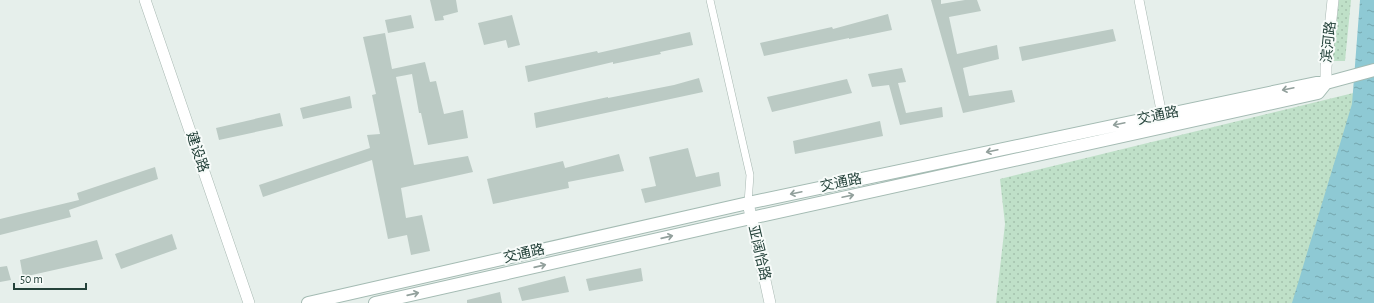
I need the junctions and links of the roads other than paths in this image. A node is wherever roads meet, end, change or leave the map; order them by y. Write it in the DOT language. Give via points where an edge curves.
graph roads {
  1 [pos="145,0"];
  2 [pos="710,0"];
  3 [pos="1138,0"];
  4 [pos="1333,0"];
  5 [pos="1374,70"];
  6 [pos="1331,82"];
  7 [pos="1162,115"];
  8 [pos="748,203"];
  9 [pos="751,218"];
  10 [pos="249,303"];
  11 [pos="308,303"];
  12 [pos="375,303"];
  13 [pos="770,303"];
  1 -- 10 [label="street, 建设路"];
  2 -- 8 [label="street" via="750,175"];
  3 -- 7 [label="street"];
  4 -- 6 [label="street, 滨河路" via="1326,66"];
  5 -- 6 [label="main road, 交通路"];
  6 -- 7 [label="main road, 交通路, one-way"];
  9 -- 6 [label="main road, one-way" via="1318,93"];
  7 -- 8 [label="main road, 交通路, one-way"];
  8 -- 9 [label="street, 亚阔恰路"];
  8 -- 11 [label="main road, 交通路"];
  12 -- 9 [label="main road, one-way"];
  9 -- 13 [label="street, 亚阔恰路"];
}
